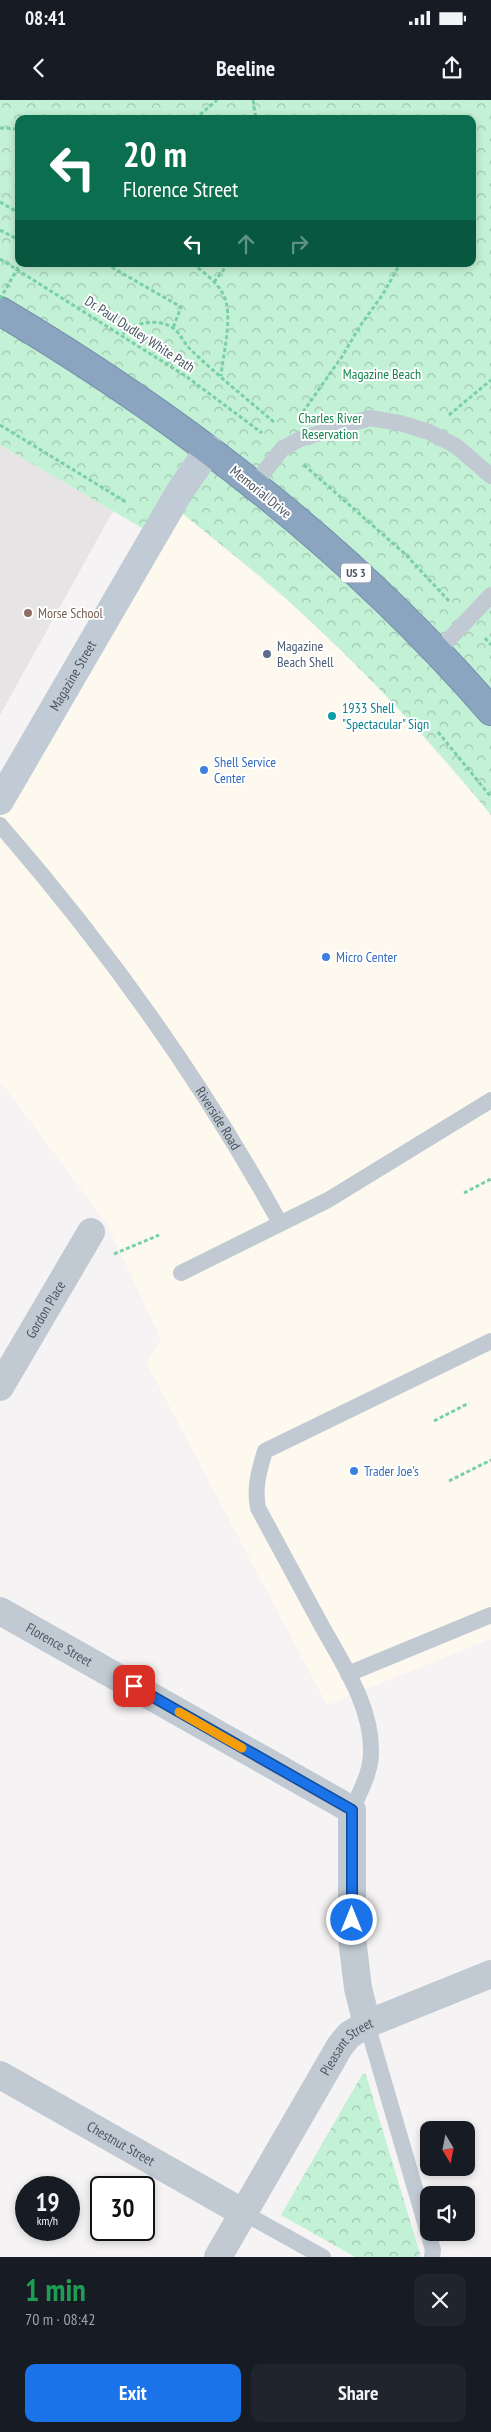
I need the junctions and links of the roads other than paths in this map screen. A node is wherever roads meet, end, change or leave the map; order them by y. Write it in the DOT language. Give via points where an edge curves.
graph roads {
  1 [pos="0,311"];
  2 [pos="209,449"];
  3 [pos="491,476"];
  4 [pos="254,485"];
  5 [pos="491,595"];
  6 [pos="437,652"];
  7 [pos="491,711"];
  8 [pos="0,801"];
  9 [pos="0,825"];
  10 [pos="491,1100"];
  11 [pos="280,1223"];
  12 [pos="91,1232"];
  13 [pos="181,1273"];
  14 [pos="491,1341"];
  15 [pos="0,1387"];
  16 [pos="0,1610"];
  17 [pos="491,1615"];
  18 [pos="348,1674"];
  19 [pos="352,1810"];
  20 [pos="491,1974"];
  21 [pos="367,2024"];
  22 [pos="0,2074"];
  23 [pos="242,2212"];
  24 [pos="218,2257"];
  25 [pos="323,2257"];
  26 [pos="432,2257"];
  1 -- 2 [label="highway, Memorial Drive / US 3" via="134,395"];
  2 -- 4 [label="highway, Memorial Drive / US 3"];
  2 -- 8 [label="street, Magazine Street" via="180,491"];
  3 -- 4 [label="lane" via="456,446 429,432 370,418 300,439 282,449"];
  4 -- 6 [label="highway, Memorial Drive / US 3" via="340,557"];
  5 -- 6 [label="lane"];
  6 -- 7 [label="highway, Memorial Drive / US 3"];
  9 -- 11 [label="lane, Riverside Road" via="78,918 166,1039 212,1106"];
  10 -- 11 [label="lane" via="356,1184"];
  11 -- 13 [label="lane"];
  12 -- 15 [label="street, Gordon Place"];
  14 -- 18 [label="lane" via="265,1451 255,1493 258,1508"];
  16 -- 19 [label="street, Florence Street"];
  17 -- 18 [label="lane"];
  18 -- 19 [label="lane" via="369,1727 371,1753 367,1778"];
  19 -- 21 [label="street, Pleasant Street" via="352,1938 354,1965"];
  20 -- 21 [label="street"];
  21 -- 23 [label="street, Pleasant Street" via="349,2035 340,2046"];
  21 -- 26 [label="lane" via="434,2250"];
  22 -- 23 [label="street, Chestnut Street"];
  23 -- 24 [label="street, Pleasant Street"];
  23 -- 25 [label="lane"];
}
